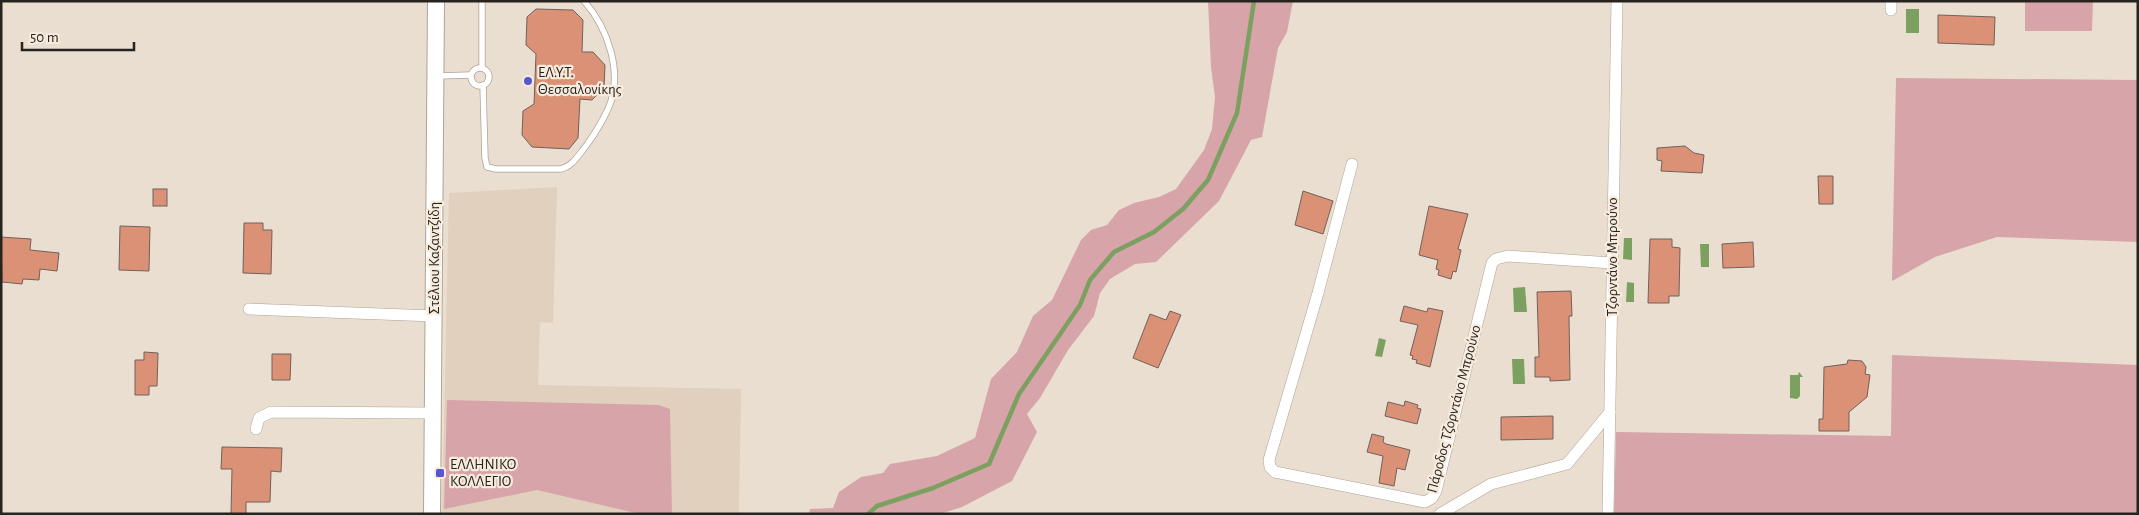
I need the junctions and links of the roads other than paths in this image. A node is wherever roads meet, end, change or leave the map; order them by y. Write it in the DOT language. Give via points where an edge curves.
graph roads {
  1 [pos="436,1"];
  2 [pos="482,1"];
  3 [pos="584,1"];
  4 [pos="1616,1"];
  5 [pos="482,67"];
  6 [pos="470,75"];
  7 [pos="436,76"];
  8 [pos="483,86"];
  9 [pos="1352,164"];
  10 [pos="1612,263"];
  11 [pos="249,309"];
  12 [pos="434,316"];
  13 [pos="1610,412"];
  14 [pos="434,413"];
  15 [pos="256,429"];
  16 [pos="432,514"];
  17 [pos="1440,514"];
  18 [pos="1608,514"];
  1 -- 7 [label="main road, Στέλιου Καζαντζίδη"];
  2 -- 5 [label="lane"];
  3 -- 8 [label="lane" via="600,22 607,39 612,58 612,93 609,108 568,166 496,170 487,167"];
  4 -- 10 [label="street, Τζορντάνο Μπρούνο"];
  5 -- 6 [label="lane"];
  5 -- 8 [label="lane" via="489,76"];
  6 -- 7 [label="lane"];
  6 -- 8 [label="lane" via="472,83"];
  7 -- 12 [label="main road, Στέλιου Καζαντζίδη"];
  9 -- 10 [label="street, Πάροδος Τζορντάνο Μπρούνο" via="1269,460 1270,467 1276,472 1429,501 1436,491 1492,263 1502,256"];
  10 -- 13 [label="street, Τζορντάνο Μπρούνο"];
  11 -- 12 [label="street"];
  12 -- 14 [label="main road, Στέλιου Καζαντζίδη"];
  13 -- 17 [label="street" via="1567,464 1491,484"];
  13 -- 18 [label="street, Τζορντάνο Μπρούνο"];
  14 -- 15 [label="street" via="272,412 259,418"];
  14 -- 16 [label="main road, Στέλιου Καζαντζίδη"];
}
